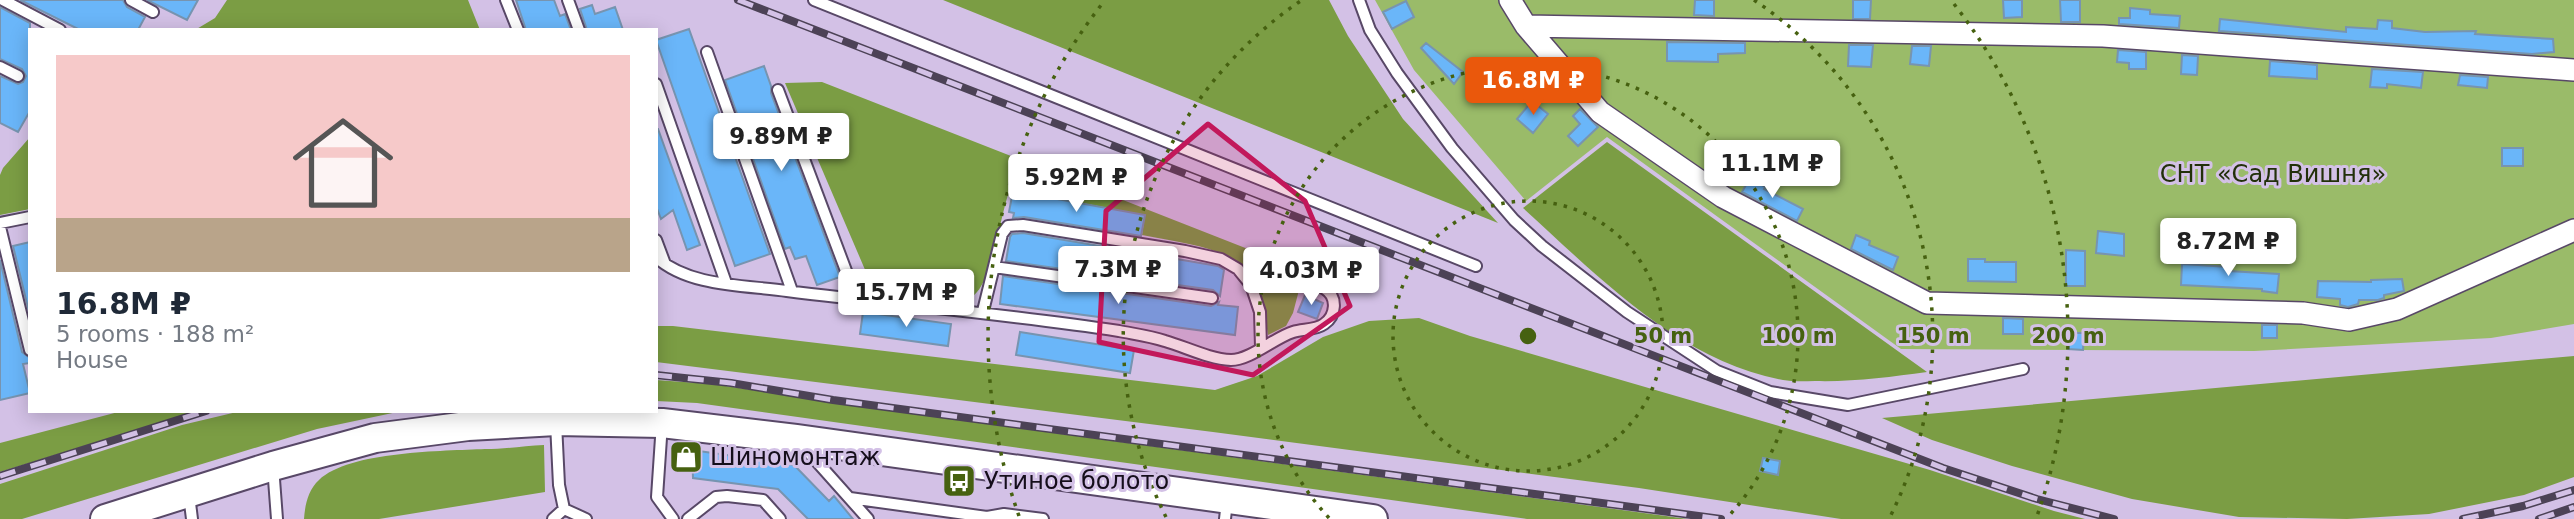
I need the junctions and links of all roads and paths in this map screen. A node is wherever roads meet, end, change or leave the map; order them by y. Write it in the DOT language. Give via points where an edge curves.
graph roads {
  1 [pos="3,0"];
  2 [pos="131,0"];
  3 [pos="506,0"];
  4 [pos="568,0"];
  5 [pos="814,0"];
  6 [pos="1359,0"];
  7 [pos="1510,0"];
  8 [pos="153,12"];
  9 [pos="1526,26"];
  10 [pos="56,28"];
  11 [pos="517,28"];
  12 [pos="578,28"];
  13 [pos="707,52"];
  14 [pos="0,67"];
  15 [pos="2574,70"];
  16 [pos="18,76"];
  17 [pos="658,90"];
  18 [pos="778,90"];
  19 [pos="28,218"];
  20 [pos="0,225"];
  21 [pos="2574,230"];
  22 [pos="658,246"];
  23 [pos="658,259"];
  24 [pos="665,265"];
  25 [pos="1476,266"];
  26 [pos="994,267"];
  27 [pos="1306,281"];
  28 [pos="726,283"];
  29 [pos="792,291"];
  30 [pos="1212,298"];
  31 [pos="857,299"];
  32 [pos="983,311"];
  33 [pos="28,343"];
  34 [pos="1261,347"];
  35 [pos="2023,369"];
  36 [pos="556,421"];
  37 [pos="662,423"];
  38 [pos="796,439"];
  39 [pos="273,466"];
  40 [pos="850,498"];
  41 [pos="191,505"];
  42 [pos="564,509"];
  43 [pos="1226,509"];
  44 [pos="987,518"];
  45 [pos="105,519"];
  46 [pos="277,519"];
  47 [pos="553,519"];
  48 [pos="586,519"];
  49 [pos="673,519"];
  50 [pos="688,519"];
  51 [pos="780,519"];
  52 [pos="868,519"];
  53 [pos="1043,519"];
  54 [pos="1373,519"];
  1 -- 10 [label="lane"];
  2 -- 8 [label="lane"];
  3 -- 11 [label="lane"];
  4 -- 12 [label="lane"];
  5 -- 25 [label="lane"];
  6 -- 35 [label="lane" via="1370,30 1397,73 1460,158 1514,220 1627,312 1717,371 1770,392 1848,405"];
  7 -- 9 [label="street"];
  9 -- 15 [label="street" via="2103,36"];
  9 -- 21 [label="street" via="1600,111 1723,197 1927,303 2304,313 2349,320 2397,309"];
  13 -- 29 [label="lane"];
  14 -- 16 [label="lane"];
  17 -- 28 [label="lane"];
  18 -- 31 [label="lane"];
  19 -- 20 [label="lane"];
  20 -- 33 [label="lane"];
  22 -- 24 [label="lane"];
  23 -- 24 [label="lane"];
  24 -- 28 [label="lane"];
  26 -- 30 [label="lane"];
  26 -- 32 [label="lane"];
  26 -- 34 [label="lane" via="1002,234 1016,224 1221,259 1238,269 1251,285 1260,312"];
  27 -- 34 [label="lane" via="1331,294 1335,306 1329,319 1319,327 1293,332"];
  28 -- 29 [label="lane"];
  29 -- 31 [label="lane"];
  31 -- 32 [label="lane"];
  32 -- 34 [label="lane" via="1138,334 1228,360"];
  36 -- 37 [label="main road"];
  36 -- 39 [label="main road" via="375,438"];
  36 -- 42 [label="lane"];
  37 -- 38 [label="main road"];
  37 -- 49 [label="lane" via="657,497"];
  38 -- 40 [label="lane"];
  38 -- 43 [label="main road"];
  39 -- 41 [label="main road"];
  39 -- 46 [label="lane"];
  40 -- 44 [label="lane"];
  40 -- 52 [label="lane"];
  41 -- 45 [label="main road"];
  42 -- 47 [label="lane"];
  42 -- 48 [label="lane"];
  43 -- 54 [label="main road"];
  44 -- 53 [label="lane" via="1004,514"];
  50 -- 51 [label="lane" via="716,497 727,496 763,500"];
}
